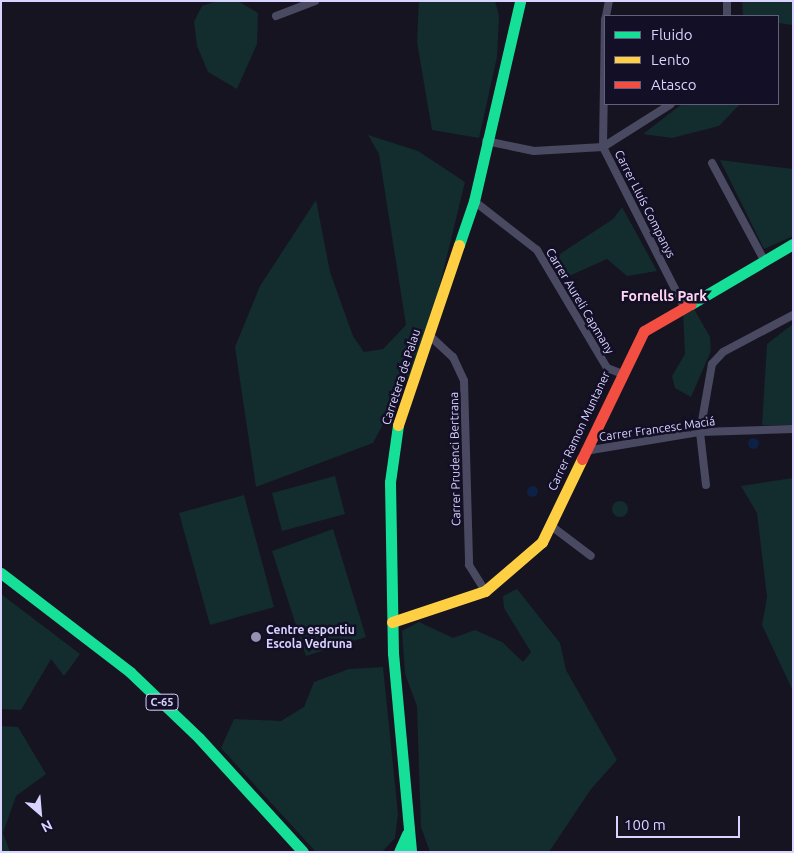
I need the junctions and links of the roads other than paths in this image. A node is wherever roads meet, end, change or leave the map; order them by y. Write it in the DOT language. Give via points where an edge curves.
graph roads {
  1 [pos="315,1"];
  2 [pos="520,1"];
  3 [pos="609,1"];
  4 [pos="727,1"];
  5 [pos="607,15"];
  6 [pos="727,15"];
  7 [pos="276,16"];
  8 [pos="604,104"];
  9 [pos="669,105"];
  10 [pos="486,141"];
  11 [pos="603,147"];
  12 [pos="712,163"];
  13 [pos="474,202"];
  14 [pos="793,244"];
  15 [pos="764,260"];
  16 [pos="683,305"];
  17 [pos="793,315"];
  18 [pos="429,335"];
  19 [pos="620,373"];
  20 [pos="793,429"];
  21 [pos="700,432"];
  22 [pos="585,451"];
  23 [pos="706,485"];
  24 [pos="550,525"];
  25 [pos="591,556"];
  26 [pos="1,573"];
  27 [pos="485,591"];
  28 [pos="392,622"];
  29 [pos="407,834"];
  30 [pos="304,852"];
  31 [pos="399,852"];
  32 [pos="412,852"];
  1 -- 7 [label="street"];
  2 -- 10 [label="street, Carretera de Palau"];
  3 -- 5 [label="street, Carrer Lluís Companys"];
  4 -- 6 [label="street"];
  8 -- 11 [label="street, Carrer Lluís Companys"];
  9 -- 11 [label="street"];
  10 -- 11 [label="street" via="534,151"];
  10 -- 13 [label="street, Carretera de Palau"];
  11 -- 16 [label="street, Carrer Lluís Companys"];
  12 -- 15 [label="street"];
  13 -- 18 [label="street, Carretera de Palau"];
  13 -- 19 [label="street, Carrer Aureli Capmany" via="537,250 607,368"];
  14 -- 15 [label="street, Carrer Ramon Muntaner"];
  15 -- 16 [label="street, Carrer Ramon Muntaner"];
  16 -- 19 [label="street, Carrer Ramon Muntaner" via="644,331"];
  17 -- 21 [label="street" via="731,347 712,364"];
  18 -- 27 [label="street, Carrer Prudenci Bertrana" via="453,357 464,381 469,565"];
  18 -- 28 [label="street, Carretera de Palau" via="397,427 393,454 389,537"];
  19 -- 22 [label="street, Carrer Ramon Muntaner"];
  20 -- 21 [label="street, Carrer Francesc Maciá"];
  21 -- 22 [label="street, Carrer Francesc Maciá"];
  21 -- 23 [label="street"];
  22 -- 24 [label="street, Carrer Ramon Muntaner"];
  24 -- 25 [label="street"];
  24 -- 27 [label="street, Carrer Ramon Muntaner" via="542,542"];
  26 -- 30 [label="street, C-65" via="130,672 199,738"];
  27 -- 28 [label="street, Carrer Ramon Muntaner"];
  28 -- 29 [label="street, Carretera de Palau" via="406,763"];
  29 -- 31 [label="street, Carretera de Palau"];
  29 -- 32 [label="street, Carretera de Palau"];
}
